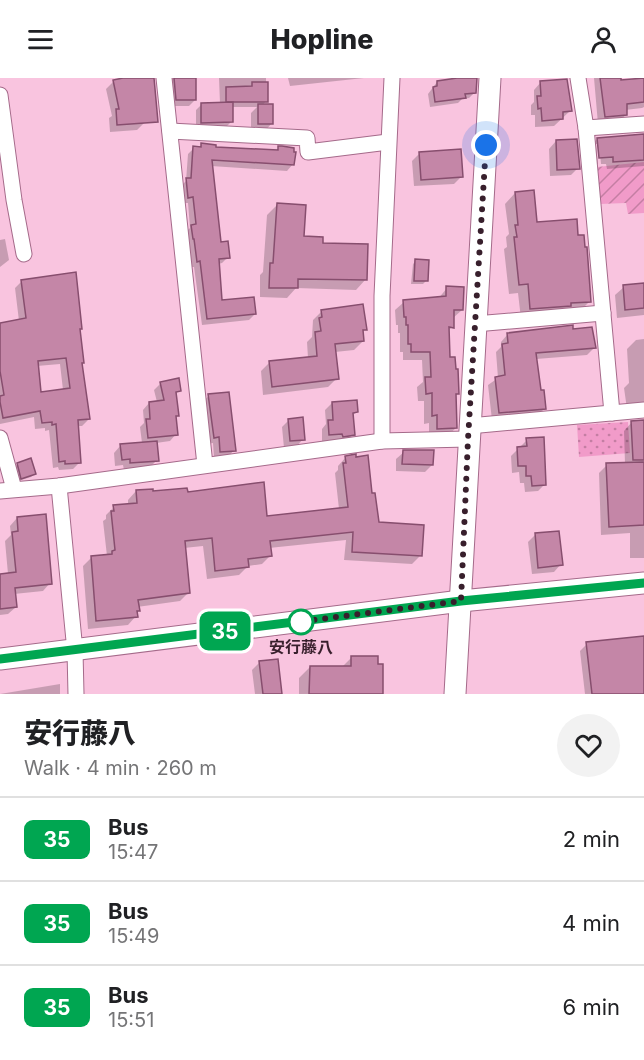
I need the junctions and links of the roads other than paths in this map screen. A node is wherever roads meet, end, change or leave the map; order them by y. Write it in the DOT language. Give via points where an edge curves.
graph roads {
  1 [pos="164,78"];
  2 [pos="392,78"];
  3 [pos="490,78"];
  4 [pos="579,78"];
  5 [pos="0,95"];
  6 [pos="644,124"];
  7 [pos="586,128"];
  8 [pos="2,130"];
  9 [pos="170,131"];
  10 [pos="388,142"];
  11 [pos="7,200"];
  12 [pos="24,254"];
  13 [pos="603,313"];
  14 [pos="475,324"];
  15 [pos="644,410"];
  16 [pos="612,412"];
  17 [pos="469,432"];
  18 [pos="0,438"];
  19 [pos="382,441"];
  20 [pos="206,465"];
  21 [pos="59,486"];
  22 [pos="7,490"];
  23 [pos="644,583"];
  24 [pos="461,601"];
  25 [pos="75,651"];
  26 [pos="0,659"];
  27 [pos="76,694"];
  28 [pos="455,694"];
  1 -- 9 [label="street"];
  2 -- 10 [label="street"];
  3 -- 14 [label="street"];
  4 -- 7 [label="street"];
  5 -- 8 [label="street"];
  6 -- 7 [label="street"];
  7 -- 13 [label="street"];
  8 -- 11 [label="street"];
  9 -- 10 [label="street" via="307,138 308,152"];
  9 -- 20 [label="street"];
  10 -- 19 [label="street"];
  11 -- 12 [label="street"];
  13 -- 14 [label="street"];
  13 -- 16 [label="street"];
  14 -- 17 [label="street"];
  15 -- 16 [label="street"];
  16 -- 17 [label="street"];
  17 -- 19 [label="street"];
  17 -- 24 [label="street"];
  18 -- 22 [label="street"];
  19 -- 20 [label="street"];
  20 -- 21 [label="street"];
  21 -- 22 [label="street"];
  21 -- 25 [label="street"];
  23 -- 24 [label="street"];
  24 -- 25 [label="street"];
  24 -- 28 [label="street"];
  25 -- 26 [label="street"];
  25 -- 27 [label="street"];
}
